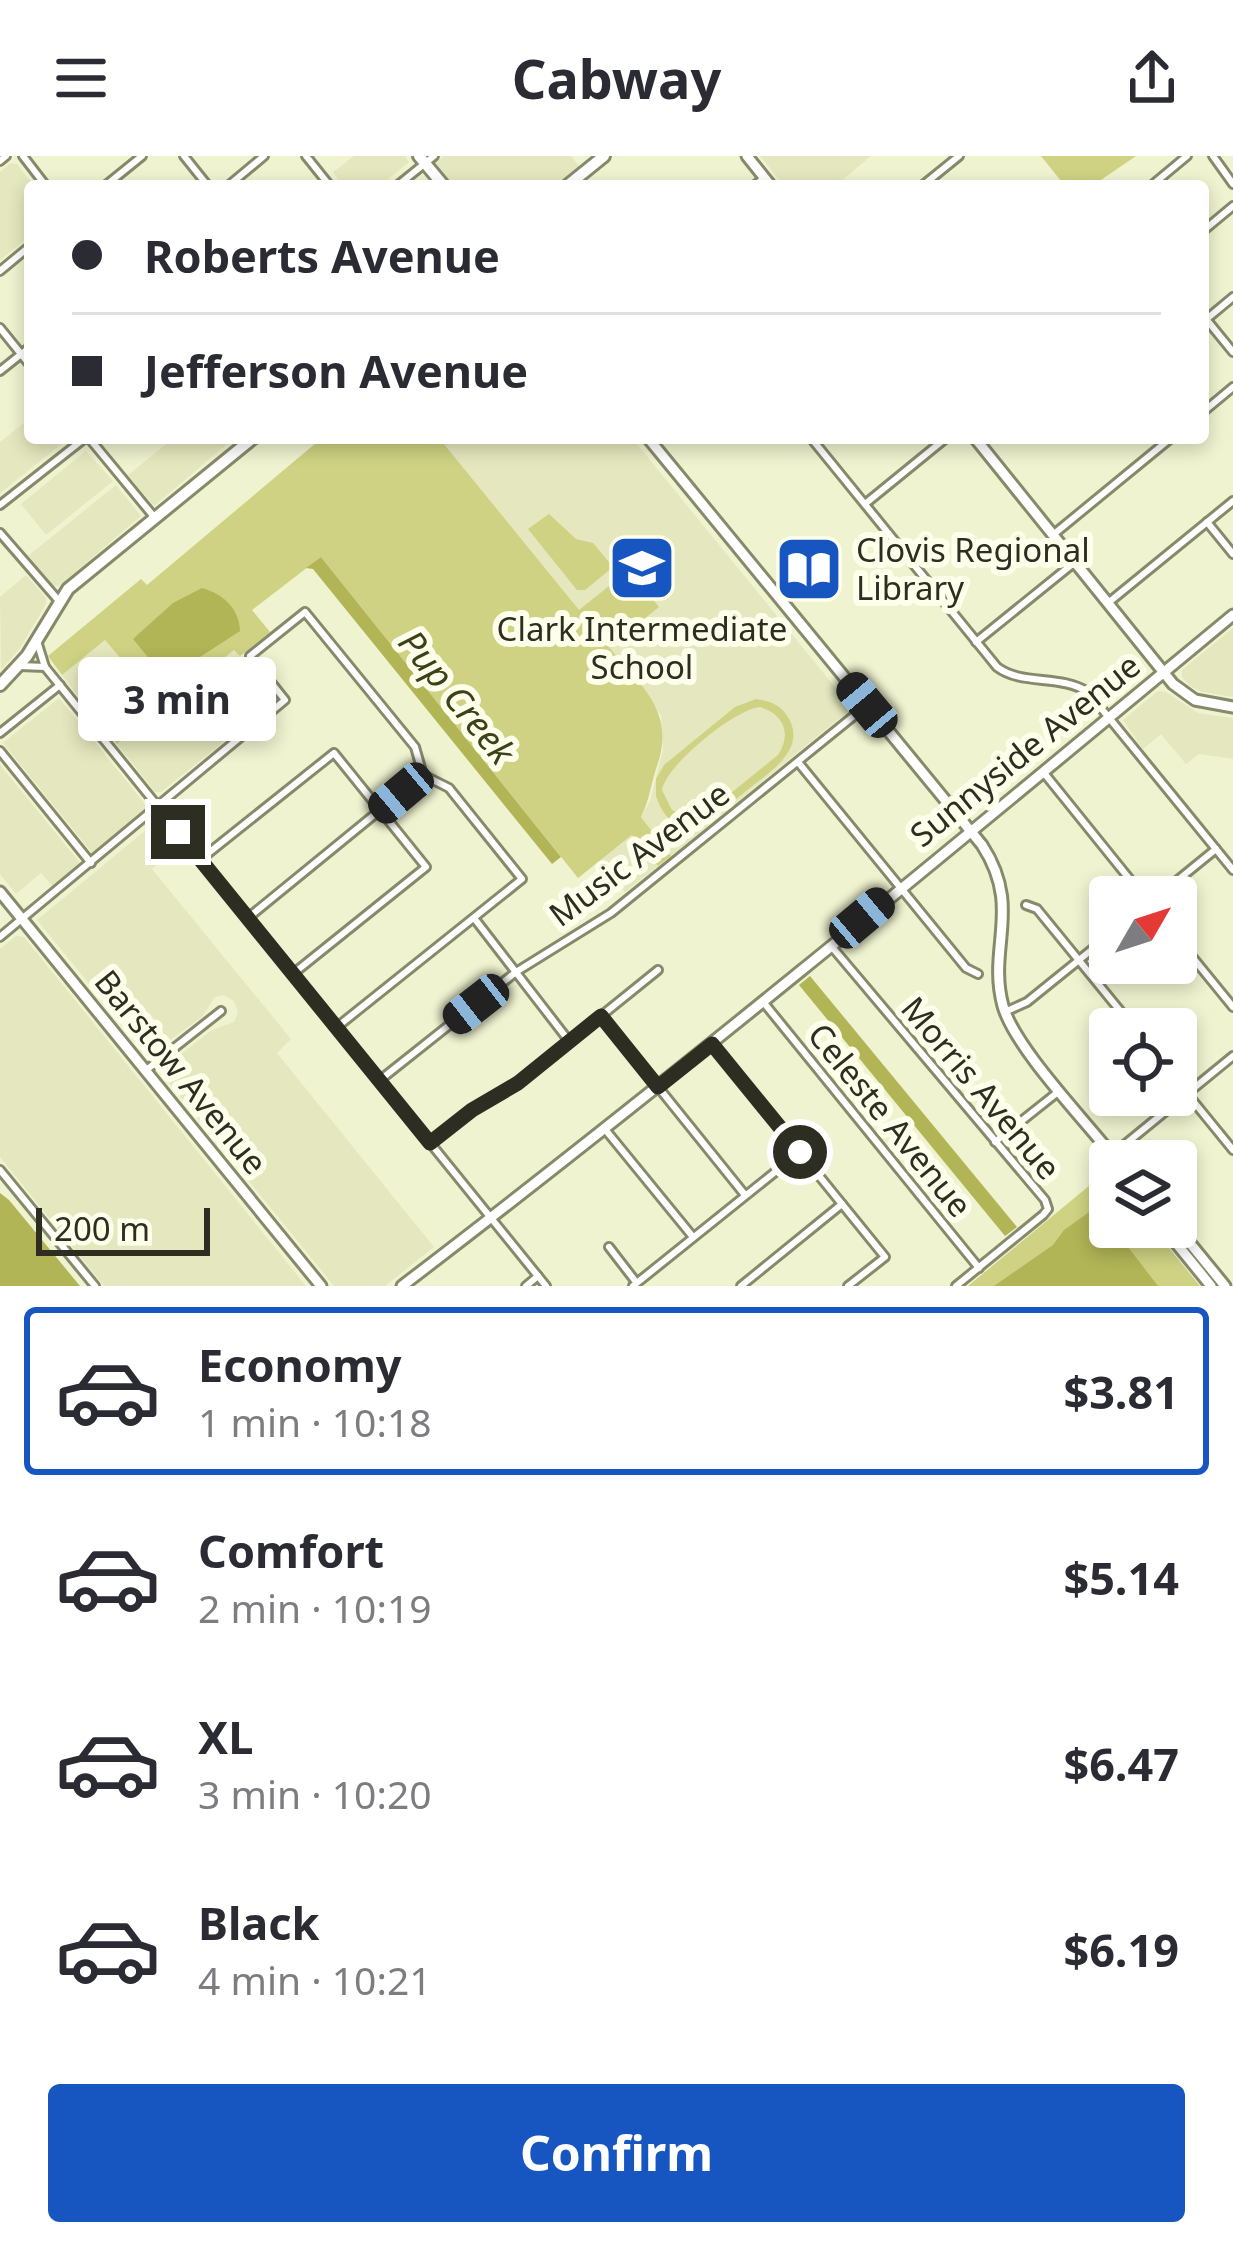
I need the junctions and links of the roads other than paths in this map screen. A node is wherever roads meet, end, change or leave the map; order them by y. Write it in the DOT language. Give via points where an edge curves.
graph roads {
  1 [pos="23,156"];
  2 [pos="142,156"];
  3 [pos="184,156"];
  4 [pos="264,156"];
  5 [pos="306,156"];
  6 [pos="604,156"];
  7 [pos="747,156"];
  8 [pos="959,156"];
  9 [pos="1187,156"];
  10 [pos="1213,156"];
  11 [pos="426,158"];
  12 [pos="41,180"];
  13 [pos="112,180"];
  14 [pos="203,180"];
  15 [pos="234,180"];
  16 [pos="325,180"];
  17 [pos="403,180"];
  18 [pos="572,180"];
  19 [pos="766,180"];
  20 [pos="935,180"];
  21 [pos="1158,180"];
  22 [pos="1233,184"];
  23 [pos="1233,206"];
  24 [pos="1209,226"];
  25 [pos="24,251"];
  26 [pos="0,271"];
  27 [pos="1233,297"];
  28 [pos="1209,317"];
  29 [pos="1209,325"];
  30 [pos="0,328"];
  31 [pos="24,352"];
  32 [pos="1233,352"];
  33 [pos="21,354"];
  34 [pos="24,358"];
  35 [pos="0,371"];
  36 [pos="1233,387"];
  37 [pos="1209,407"];
  38 [pos="79,444"];
  39 [pos="92,444"];
  40 [pos="245,444"];
  41 [pos="653,444"];
  42 [pos="816,444"];
  43 [pos="939,444"];
  44 [pos="980,444"];
  45 [pos="1164,444"];
  46 [pos="1233,501"];
  47 [pos="865,504"];
  48 [pos="0,505"];
  49 [pos="155,518"];
  50 [pos="1207,522"];
  51 [pos="0,532"];
  52 [pos="1054,534"];
  53 [pos="1233,554"];
  54 [pos="1075,562"];
  55 [pos="59,601"];
  56 [pos="1108,603"];
  57 [pos="1233,615"];
  58 [pos="37,641"];
  59 [pos="976,642"];
  60 [pos="19,666"];
  61 [pos="45,667"];
  62 [pos="1164,672"];
  63 [pos="1,683"];
  64 [pos="60,685"];
  65 [pos="867,705"];
  66 [pos="1233,707"];
  67 [pos="1108,716"];
  68 [pos="0,733"];
  69 [pos="0,751"];
  70 [pos="798,762"];
  71 [pos="1042,771"];
  72 [pos="423,775"];
  73 [pos="158,806"];
  74 [pos="380,810"];
  75 [pos="971,831"];
  76 [pos="1216,849"];
  77 [pos="201,860"];
  78 [pos="91,863"];
  79 [pos="1233,870"];
  80 [pos="1127,876"];
  81 [pos="1183,876"];
  82 [pos="900,887"];
  83 [pos="0,892"];
  84 [pos="1026,905"];
  85 [pos="248,918"];
  86 [pos="474,918"];
  87 [pos="22,919"];
  88 [pos="0,937"];
  89 [pos="829,944"];
  90 [pos="1089,952"];
  91 [pos="1079,960"];
  92 [pos="1197,963"];
  93 [pos="658,970"];
  94 [pos="516,972"];
  95 [pos="294,974"];
  96 [pos="978,974"];
  97 [pos="764,1003"];
  98 [pos="1233,1007"];
  99 [pos="1118,1008"];
  100 [pos="221,1011"];
  101 [pos="1005,1012"];
  102 [pos="601,1016"];
  103 [pos="337,1027"];
  104 [pos="569,1041"];
  105 [pos="712,1044"];
  106 [pos="1233,1056"];
  107 [pos="145,1071"];
  108 [pos="380,1080"];
  109 [pos="1197,1086"];
  110 [pos="658,1087"];
  111 [pos="1060,1090"];
  112 [pos="1197,1106"];
  113 [pos="1161,1116"];
  114 [pos="604,1128"];
  115 [pos="1098,1140"];
  116 [pos="1133,1140"];
  117 [pos="995,1142"];
  118 [pos="430,1143"];
  119 [pos="1233,1150"];
  120 [pos="800,1152"];
  121 [pos="0,1170"];
  122 [pos="746,1195"];
  123 [pos="842,1204"];
  124 [pos="490,1216"];
  125 [pos="693,1237"];
  126 [pos="609,1247"];
  127 [pos="1179,1248"];
  128 [pos="1194,1248"];
  129 [pos="979,1268"];
  130 [pos="538,1276"];
  131 [pos="635,1284"];
  132 [pos="94,1286"];
  133 [pos="321,1286"];
  134 [pos="402,1286"];
  135 [pos="526,1286"];
  136 [pos="546,1286"];
  137 [pos="741,1286"];
  138 [pos="848,1286"];
  139 [pos="956,1286"];
  140 [pos="1210,1286"];
  141 [pos="1225,1286"];
  1 -- 12 [label="street"];
  2 -- 13 [label="street"];
  3 -- 14 [label="street"];
  4 -- 15 [label="street"];
  5 -- 16 [label="street"];
  6 -- 18 [label="main road"];
  7 -- 19 [label="main road"];
  8 -- 20 [label="street"];
  9 -- 21 [label="street"];
  10 -- 22 [label="street"];
  11 -- 17 [label="street"];
  23 -- 24 [label="street"];
  25 -- 26 [label="street"];
  27 -- 28 [label="street"];
  29 -- 32 [label="street"];
  30 -- 33 [label="street"];
  31 -- 33 [label="street"];
  33 -- 34 [label="street"];
  33 -- 35 [label="street"];
  36 -- 37 [label="street"];
  38 -- 48 [label="street"];
  39 -- 49 [label="street"];
  40 -- 49 [label="main road"];
  41 -- 65 [label="main road"];
  42 -- 47 [label="street"];
  43 -- 47 [label="street"];
  44 -- 52 [label="main road"];
  45 -- 52 [label="street"];
  46 -- 50 [label="street"];
  47 -- 59 [label="street"];
  49 -- 55 [label="main road"];
  50 -- 53 [label="street"];
  50 -- 56 [label="street"];
  51 -- 55 [label="street"];
  52 -- 54 [label="main road"];
  54 -- 56 [label="main road"];
  54 -- 59 [label="street"];
  55 -- 58 [label="main road"];
  56 -- 62 [label="main road"];
  57 -- 62 [label="main road, Sunnyside Avenue"];
  58 -- 60 [label="main road"];
  58 -- 61 [label="street"];
  59 -- 67 [label="street" via="1005,674 1075,684"];
  60 -- 61 [label="street"];
  60 -- 63 [label="main road"];
  61 -- 64 [label="street"];
  62 -- 66 [label="main road" via="1189,697"];
  62 -- 67 [label="main road, Sunnyside Avenue"];
  64 -- 68 [label="street"];
  64 -- 73 [label="street"];
  65 -- 70 [label="street, Music Avenue"];
  65 -- 75 [label="main road"];
  67 -- 71 [label="main road, Sunnyside Avenue"];
  67 -- 76 [label="street"];
  69 -- 78 [label="street"];
  70 -- 82 [label="street"];
  70 -- 94 [label="street, Music Avenue" via="611,913"];
  71 -- 75 [label="main road, Sunnyside Avenue"];
  71 -- 80 [label="street"];
  72 -- 73 [label="street" via="415,747 304,612 250,656 285,700"];
  72 -- 74 [label="street"];
  72 -- 86 [label="street" via="449,788 522,879"];
  73 -- 77 [label="street"];
  73 -- 78 [label="street"];
  74 -- 77 [label="street" via="334,753"];
  74 -- 85 [label="street"];
  74 -- 95 [label="street" via="426,867"];
  75 -- 82 [label="main road, Sunnyside Avenue"];
  75 -- 101 [label="main road" via="1001,887"];
  76 -- 79 [label="street"];
  76 -- 81 [label="street"];
  77 -- 85 [label="street"];
  78 -- 87 [label="street"];
  82 -- 89 [label="main road, Sunnyside Avenue"];
  82 -- 96 [label="street"];
  83 -- 87 [label="main road, Barstow Avenue"];
  84 -- 91 [label="street"];
  85 -- 95 [label="street"];
  86 -- 94 [label="street"];
  86 -- 103 [label="street"];
  87 -- 88 [label="street"];
  87 -- 107 [label="main road, Barstow Avenue"];
  89 -- 97 [label="main road, Sunnyside Avenue"];
  89 -- 117 [label="street, Morris Avenue"];
  90 -- 91 [label="street"];
  91 -- 99 [label="street"];
  91 -- 101 [label="street"];
  92 -- 98 [label="street"];
  93 -- 102 [label="street"];
  94 -- 104 [label="street"];
  94 -- 108 [label="street, Music Avenue"];
  95 -- 103 [label="street"];
  97 -- 105 [label="main road, Sunnyside Avenue"];
  97 -- 129 [label="street, Celeste Avenue"];
  100 -- 107 [label="street"];
  101 -- 111 [label="main road"];
  102 -- 104 [label="street"];
  102 -- 110 [label="street"];
  103 -- 108 [label="street"];
  104 -- 118 [label="street"];
  105 -- 110 [label="main road, Sunnyside Avenue"];
  105 -- 120 [label="street"];
  106 -- 109 [label="street"];
  107 -- 133 [label="main road, Barstow Avenue"];
  108 -- 118 [label="street"];
  110 -- 114 [label="main road, Sunnyside Avenue"];
  110 -- 122 [label="street"];
  111 -- 115 [label="main road"];
  111 -- 117 [label="street"];
  112 -- 119 [label="street"];
  113 -- 116 [label="street"];
  114 -- 124 [label="main road, Sunnyside Avenue"];
  114 -- 125 [label="street"];
  117 -- 129 [label="street, Morris Avenue" via="1048,1209"];
  118 -- 124 [label="street"];
  120 -- 122 [label="street"];
  120 -- 123 [label="street"];
  121 -- 132 [label="street"];
  122 -- 125 [label="street"];
  123 -- 137 [label="street"];
  123 -- 138 [label="street" via="885,1257"];
  124 -- 130 [label="street"];
  124 -- 134 [label="main road, Sunnyside Avenue"];
  125 -- 131 [label="street"];
  126 -- 131 [label="street"];
  127 -- 140 [label="main road"];
  128 -- 141 [label="main road"];
  129 -- 139 [label="street"];
  130 -- 135 [label="street"];
  130 -- 136 [label="street"];
}
